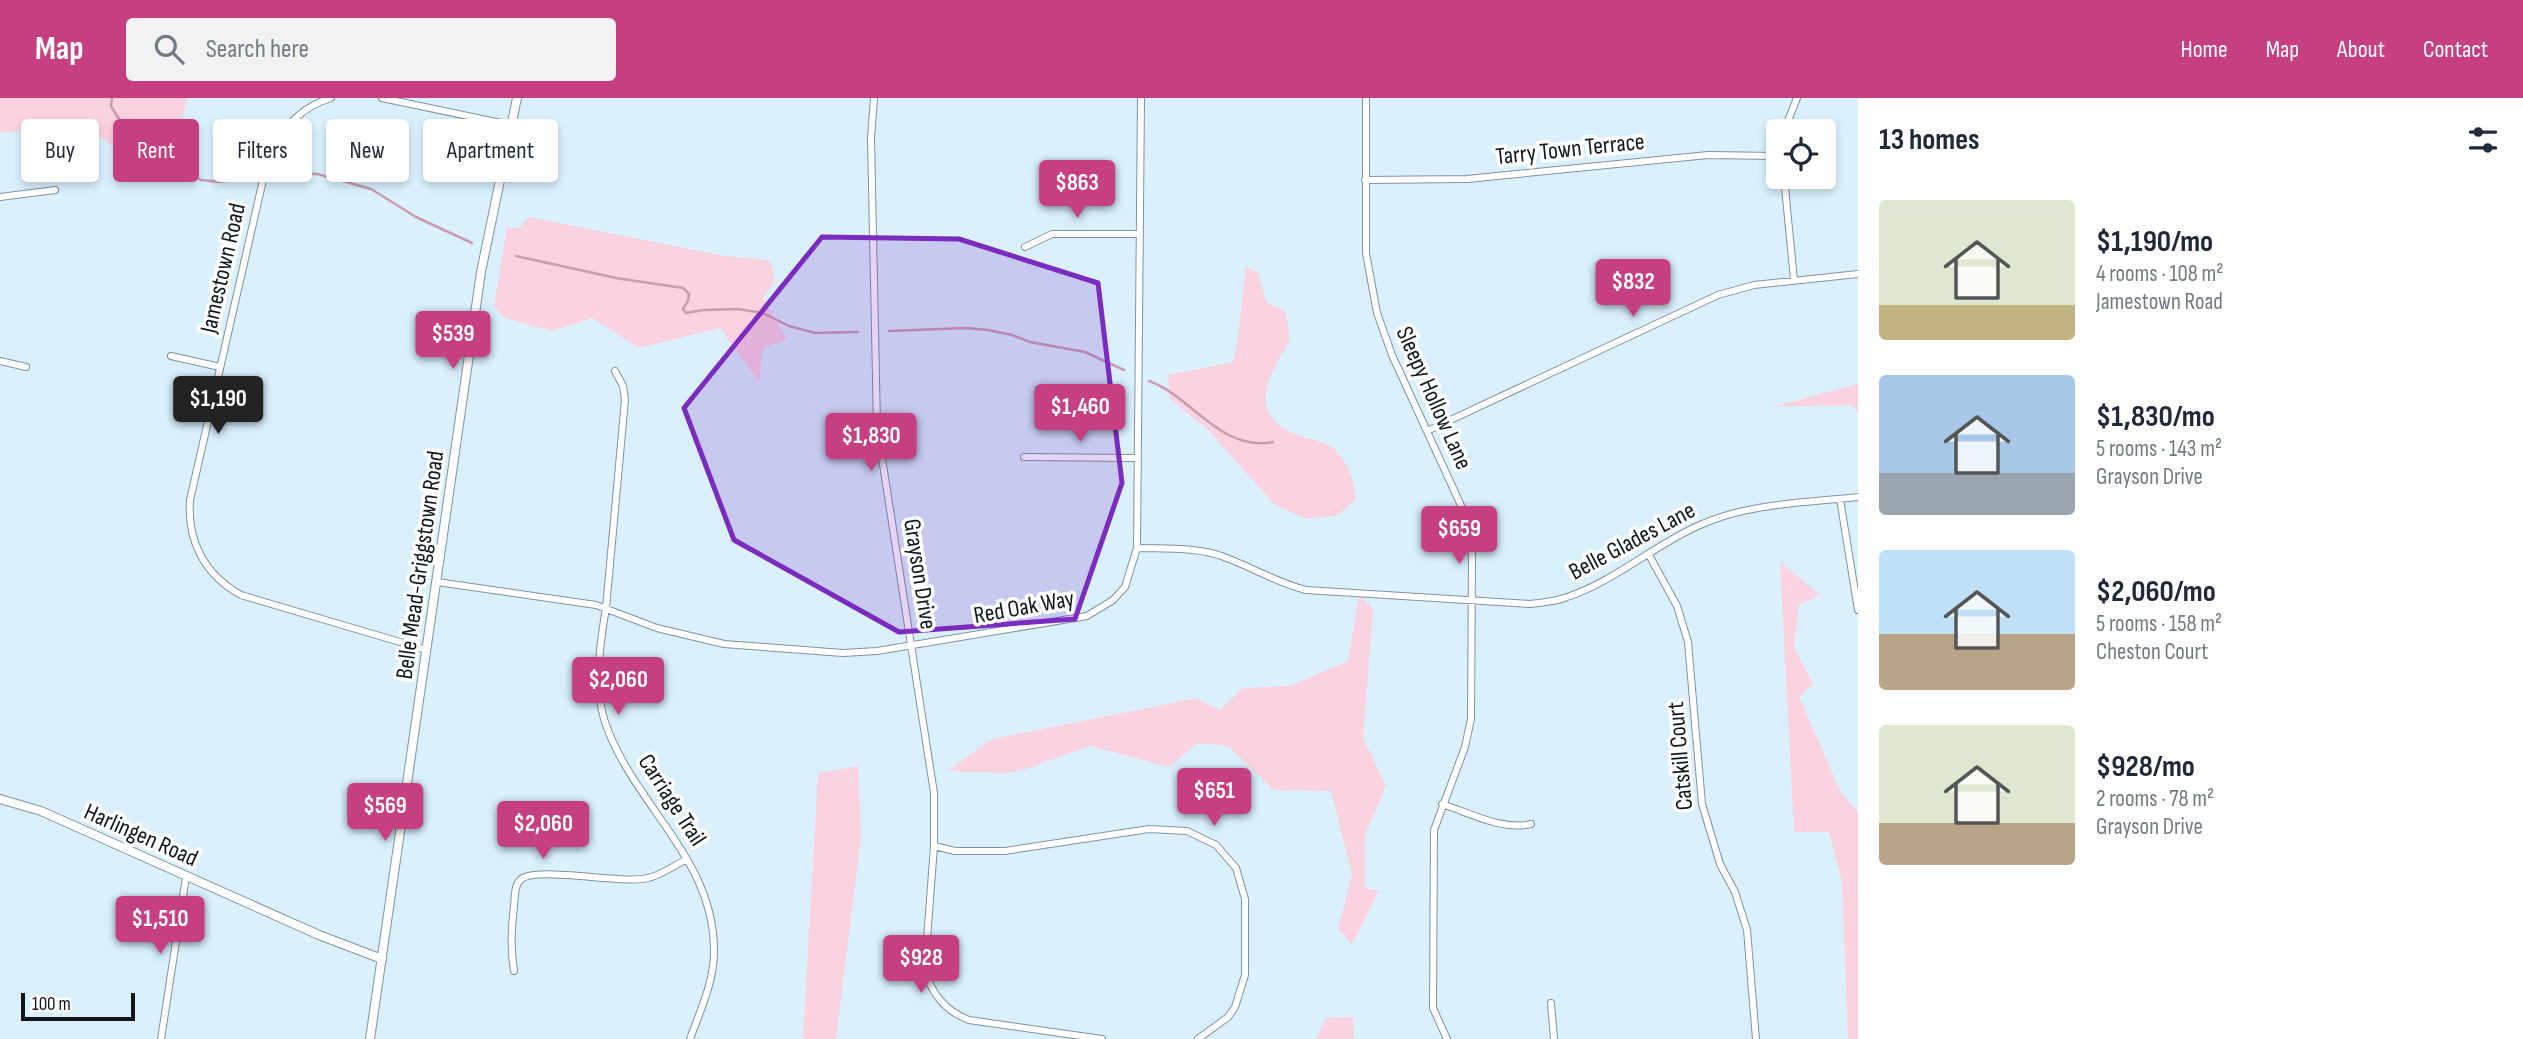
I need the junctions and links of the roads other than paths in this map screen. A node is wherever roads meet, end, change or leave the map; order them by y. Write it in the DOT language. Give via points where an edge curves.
graph roads {
  1 [pos="331,98"];
  2 [pos="382,98"];
  3 [pos="517,98"];
  4 [pos="874,98"];
  5 [pos="1141,98"];
  6 [pos="1366,98"];
  7 [pos="1797,98"];
  8 [pos="314,101"];
  9 [pos="482,119"];
  10 [pos="512,119"];
  11 [pos="1789,119"];
  12 [pos="1766,156"];
  13 [pos="1365,180"];
  14 [pos="499,182"];
  15 [pos="1785,189"];
  16 [pos="55,190"];
  17 [pos="0,197"];
  18 [pos="1139,234"];
  19 [pos="1025,247"];
  20 [pos="1858,274"];
  21 [pos="1794,281"];
  22 [pos="171,356"];
  23 [pos="0,361"];
  24 [pos="220,366"];
  25 [pos="26,367"];
  26 [pos="615,370"];
  27 [pos="1427,431"];
  28 [pos="1024,457"];
  29 [pos="1136,458"];
  30 [pos="1858,497"];
  31 [pos="1840,499"];
  32 [pos="1137,548"];
  33 [pos="1649,555"];
  34 [pos="437,582"];
  35 [pos="1472,602"];
  36 [pos="606,608"];
  37 [pos="1858,610"];
  38 [pos="911,645"];
  39 [pos="427,650"];
  40 [pos="0,799"];
  41 [pos="1443,804"];
  42 [pos="1531,824"];
  43 [pos="934,846"];
  44 [pos="687,859"];
  45 [pos="186,877"];
  46 [pos="382,959"];
  47 [pos="514,971"];
  48 [pos="1551,1003"];
  49 [pos="161,1039"];
  50 [pos="370,1039"];
  51 [pos="690,1039"];
  52 [pos="1102,1039"];
  53 [pos="1198,1039"];
  54 [pos="1447,1039"];
  55 [pos="1554,1039"];
  56 [pos="1756,1039"];
  1 -- 8 [label="street, Jamestown Road"];
  2 -- 9 [label="street"];
  3 -- 10 [label="street, Belle Mead-Griggstown Road"];
  4 -- 38 [label="street, Grayson Drive" via="877,426"];
  5 -- 18 [label="street, Red Oak Way"];
  6 -- 13 [label="street, Sleepy Hollow Lane"];
  7 -- 11 [label="street"];
  8 -- 24 [label="street, Jamestown Road" via="286,127 268,158"];
  12 -- 13 [label="street, Tarry Town Terrace" via="1708,155 1468,179"];
  13 -- 27 [label="street, Sleepy Hollow Lane" via="1366,253 1377,313"];
  14 -- 34 [label="street, Belle Mead-Griggstown Road" via="483,259"];
  15 -- 21 [label="street"];
  16 -- 17 [label="street"];
  18 -- 19 [label="street" via="1052,234"];
  18 -- 29 [label="street, Red Oak Way"];
  20 -- 21 [label="street"];
  21 -- 27 [label="street" via="1718,295"];
  22 -- 24 [label="street"];
  23 -- 25 [label="street"];
  24 -- 39 [label="street, Jamestown Road" via="190,500 190,526 202,560 220,582 253,600"];
  26 -- 36 [label="street, Carriage Trail" via="625,400"];
  27 -- 35 [label="street, Sleepy Hollow Lane" via="1469,530"];
  28 -- 29 [label="street"];
  29 -- 32 [label="street, Red Oak Way"];
  30 -- 31 [label="street, Belle Glades Lane"];
  31 -- 33 [label="street, Belle Glades Lane" via="1727,514"];
  31 -- 37 [label="street"];
  32 -- 35 [label="street, Belle Glades Lane" via="1223,556 1306,590"];
  32 -- 38 [label="street, Red Oak Way" via="1125,587 1095,613"];
  33 -- 35 [label="street, Belle Glades Lane" via="1565,598 1530,604"];
  33 -- 56 [label="street, Catskill Court" via="1677,606 1688,642 1702,803 1746,930"];
  34 -- 36 [label="street, Red Oak Way"];
  34 -- 39 [label="street, Belle Mead-Griggstown Road"];
  35 -- 41 [label="street, Sleepy Hollow Lane" via="1471,719"];
  36 -- 38 [label="street, Red Oak Way" via="657,628 724,644 843,653"];
  36 -- 44 [label="street, Carriage Trail" via="599,685 604,717 629,772"];
  38 -- 43 [label="street, Grayson Drive" via="934,793"];
  39 -- 46 [label="street, Belle Mead-Griggstown Road"];
  40 -- 45 [label="street, Harlingen Road" via="41,811"];
  41 -- 42 [label="street" via="1507,825"];
  41 -- 54 [label="street, Sleepy Hollow Lane" via="1434,830 1433,1008"];
  43 -- 52 [label="street, Grayson Drive" via="925,966 940,1001 970,1020"];
  43 -- 53 [label="street" via="955,851 1005,851 1149,829 1186,831 1216,845 1236,868 1245,899 1245,975 1228,1017"];
  44 -- 47 [label="street" via="639,880 548,874 522,878 516,886 510,932"];
  44 -- 51 [label="street, Carriage Trail" via="709,902 715,950 708,991"];
  45 -- 46 [label="street, Harlingen Road"];
  45 -- 49 [label="street"];
  46 -- 50 [label="street, Belle Mead-Griggstown Road"];
  48 -- 55 [label="street"];
}
